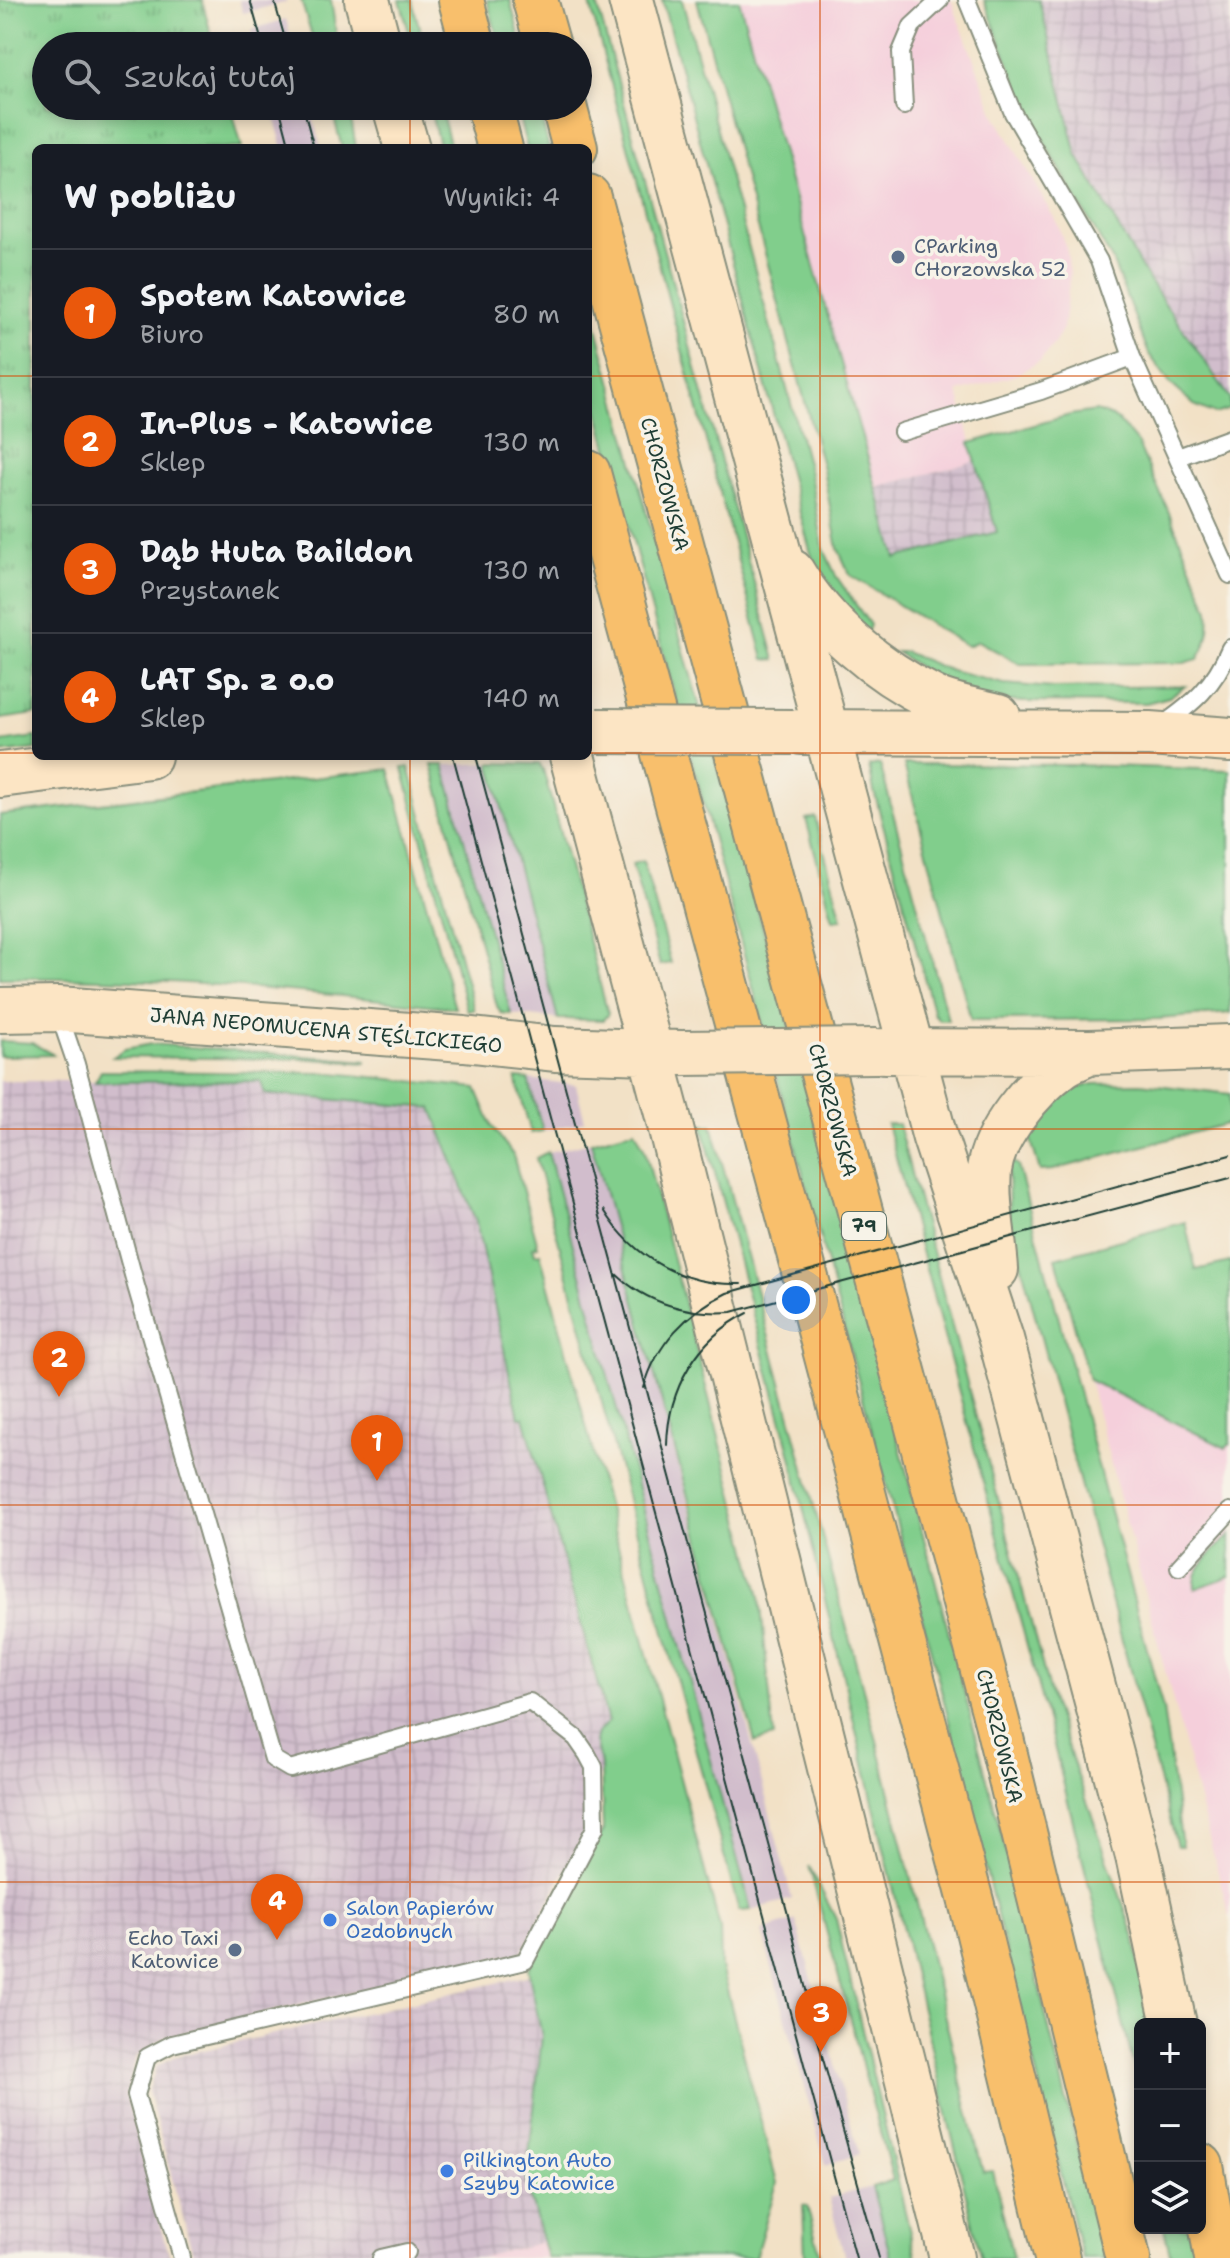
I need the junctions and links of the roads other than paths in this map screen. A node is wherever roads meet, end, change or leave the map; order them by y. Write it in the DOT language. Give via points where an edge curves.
graph roads {
  1 [pos="367,0"];
  2 [pos="461,0"];
  3 [pos="535,0"];
  4 [pos="631,0"];
  5 [pos="940,0"];
  6 [pos="967,0"];
  7 [pos="375,32"];
  8 [pos="469,32"];
  9 [pos="544,32"];
  10 [pos="904,106"];
  11 [pos="399,120"];
  12 [pos="493,120"];
  13 [pos="568,120"];
  14 [pos="406,144"];
  15 [pos="499,144"];
  16 [pos="574,144"];
  17 [pos="592,212"];
  18 [pos="1132,357"];
  19 [pos="902,432"];
  20 [pos="1230,438"];
  21 [pos="1178,457"];
  22 [pos="592,488"];
  23 [pos="775,543"];
  24 [pos="1230,575"];
  25 [pos="1230,648"];
  26 [pos="810,732"];
  27 [pos="1067,732"];
  28 [pos="1150,734"];
  29 [pos="592,739"];
  30 [pos="1230,740"];
  31 [pos="118,760"];
  32 [pos="591,760"];
  33 [pos="0,775"];
  34 [pos="58,1009"];
  35 [pos="0,1010"];
  36 [pos="1230,1047"];
  37 [pos="894,1050"];
  38 [pos="667,1052"];
  39 [pos="1090,1052"];
  40 [pos="1001,1339"];
  41 [pos="1230,1511"];
  42 [pos="1179,1567"];
  43 [pos="1173,2018"];
  44 [pos="1230,2161"];
  45 [pos="1206,2164"];
  46 [pos="1206,2198"];
  47 [pos="407,2252"];
  48 [pos="182,2258"];
  49 [pos="381,2258"];
  50 [pos="952,2258"];
  51 [pos="1057,2258"];
  52 [pos="1128,2258"];
  53 [pos="1217,2258"];
  1 -- 7 [label="main road"];
  2 -- 8 [label="main road"];
  3 -- 9 [label="main road"];
  4 -- 23 [label="main road"];
  5 -- 10 [label="lane" via="912,26 901,52"];
  6 -- 18 [label="lane" via="1013,113 1099,261"];
  11 -- 14 [label="main road"];
  12 -- 15 [label="main road"];
  13 -- 16 [label="main road"];
  17 -- 52 [label="main road, CHORZOWSKA / 79" via="997,1722"];
  18 -- 19 [label="lane" via="1041,391"];
  18 -- 21 [label="lane"];
  20 -- 21 [label="lane"];
  21 -- 24 [label="lane"];
  22 -- 51 [label="main road" via="973,1909"];
  23 -- 26 [label="main road"];
  23 -- 27 [label="main road" via="830,623 892,674 936,699"];
  25 -- 28 [label="lane" via="1219,673 1190,706"];
  26 -- 27 [label="main road"];
  26 -- 29 [label="main road, bridge"];
  26 -- 37 [label="main road"];
  27 -- 28 [label="main road"];
  28 -- 30 [label="main road"];
  31 -- 33 [label="main road"];
  32 -- 38 [label="main road"];
  34 -- 35 [label="main road, JANA NEPOMUCENA STĘŚLICKIEGO"];
  34 -- 38 [label="main road, JANA NEPOMUCENA STĘŚLICKIEGO" via="555,1049"];
  34 -- 48 [label="lane" via="273,1759 290,1769 530,1702 576,1738 594,1767 595,1828 525,1961 172,2044 147,2057 136,2095"];
  36 -- 39 [label="main road, JANA NEPOMUCENA STĘŚLICKIEGO"];
  37 -- 38 [label="main road, JANA NEPOMUCENA STĘŚLICKIEGO, bridge"];
  37 -- 39 [label="main road, JANA NEPOMUCENA STĘŚLICKIEGO"];
  37 -- 40 [label="main road" via="935,1138"];
  38 -- 50 [label="main road"];
  39 -- 40 [label="main road" via="1063,1065 1025,1099 989,1169"];
  40 -- 43 [label="main road" via="1138,1856"];
  41 -- 42 [label="lane"];
  44 -- 45 [label="main road"];
  46 -- 53 [label="main road"];
  47 -- 49 [label="lane"];
}
